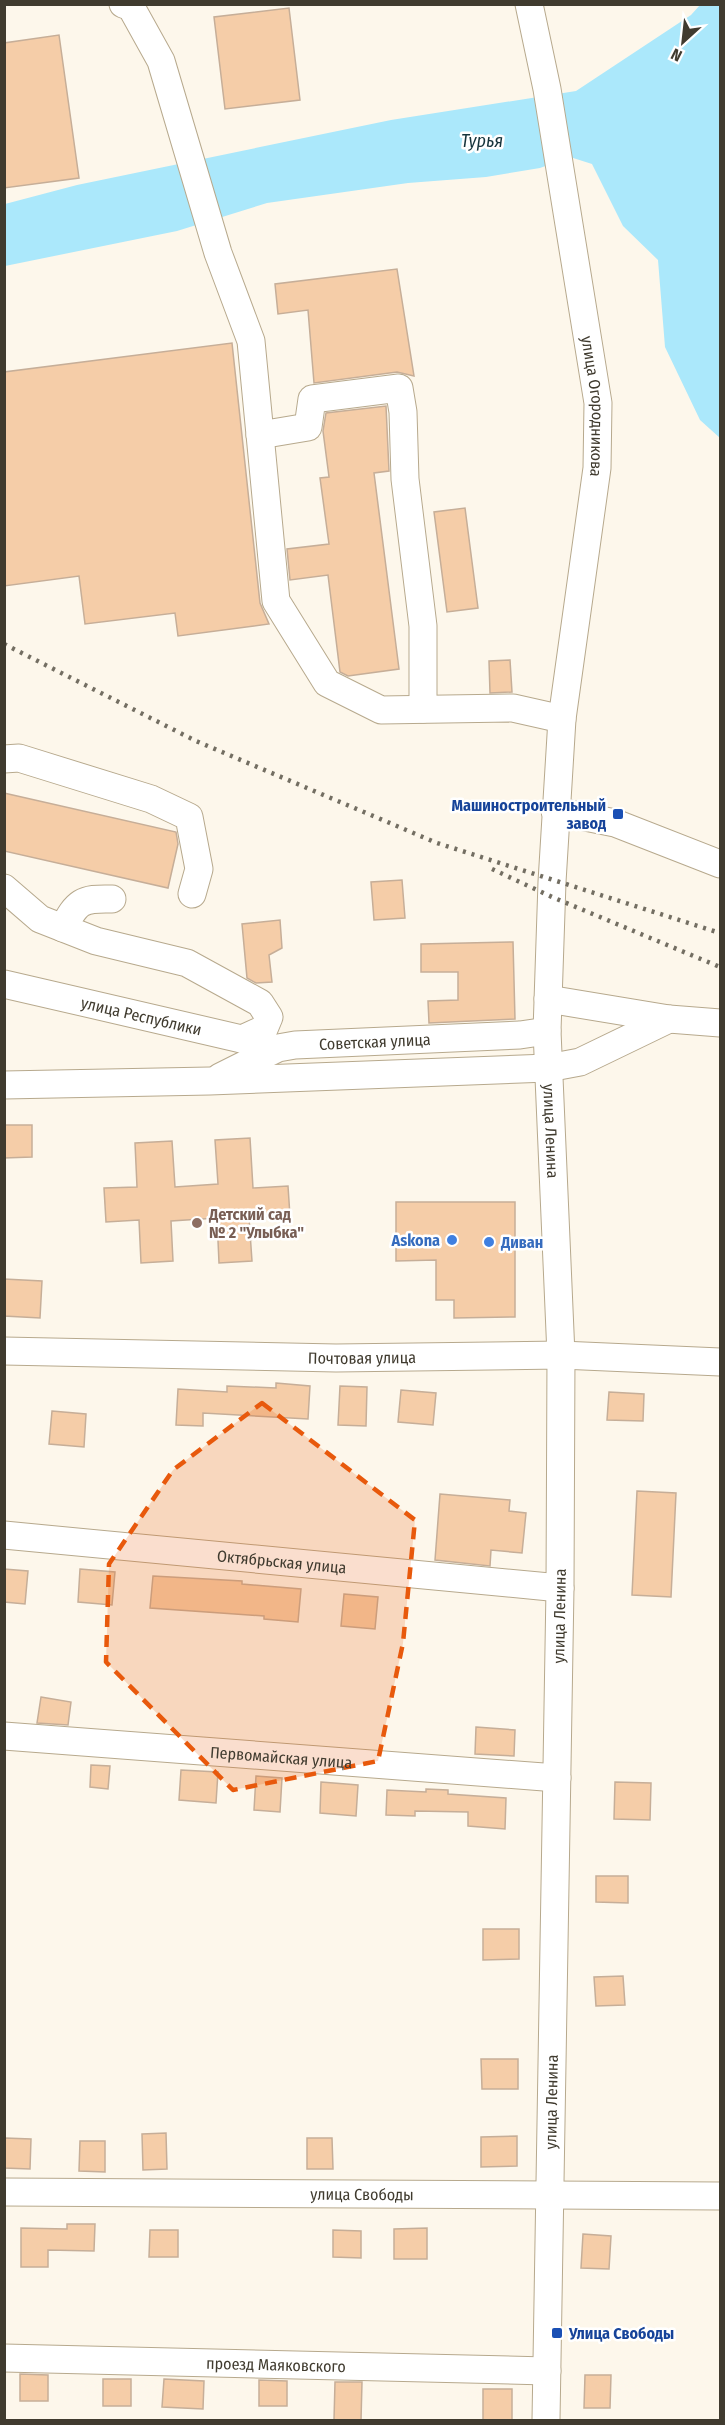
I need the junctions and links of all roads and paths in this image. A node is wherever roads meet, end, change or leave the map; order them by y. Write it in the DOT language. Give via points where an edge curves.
graph roads {
  1 [pos="123,4"];
  2 [pos="529,4"];
  3 [pos="260,435"];
  4 [pos="423,709"];
  5 [pos="562,719"];
  6 [pos="4,759"];
  7 [pos="555,812"];
  8 [pos="720,864"];
  9 [pos="4,888"];
  10 [pos="192,894"];
  11 [pos="112,899"];
  12 [pos="63,928"];
  13 [pos="4,984"];
  14 [pos="548,999"];
  15 [pos="669,1019"];
  16 [pos="720,1023"];
  17 [pos="547,1031"];
  18 [pos="242,1039"];
  19 [pos="278,1048"];
  20 [pos="548,1068"];
  21 [pos="210,1081"];
  22 [pos="4,1085"];
  23 [pos="4,1351"];
  24 [pos="561,1356"];
  25 [pos="720,1362"];
  26 [pos="4,1535"];
  27 [pos="560,1588"];
  28 [pos="4,1736"];
  29 [pos="557,1778"];
  30 [pos="4,2192"];
  31 [pos="550,2194"];
  32 [pos="720,2196"];
  33 [pos="4,2358"];
  34 [pos="547,2371"];
  35 [pos="546,2421"];
  1 -- 3 [label="street" via="131,7 161,61 218,253 250,341"];
  2 -- 5 [label="street, улица Огородникова" via="547,89 598,403 597,468"];
  3 -- 4 [label="street" via="276,601 327,683 381,710"];
  3 -- 4 [label="street" via="308,428 312,399 399,388 405,479 423,626"];
  4 -- 5 [label="street" via="513,708"];
  5 -- 7 [label="street, улица Огородникова"];
  6 -- 10 [label="street" via="19,758 151,799 189,817 199,869"];
  7 -- 8 [label="street" via="615,823"];
  7 -- 14 [label="street, улица Ленина"];
  9 -- 12 [label="street" via="40,919"];
  11 -- 12 [label="street" via="76,904"];
  12 -- 18 [label="street" via="96,941 187,963 260,1003 269,1017 264,1029"];
  13 -- 18 [label="street, улица Республики"];
  14 -- 15 [label="street"];
  14 -- 17 [label="street, улица Ленина"];
  15 -- 16 [label="street"];
  15 -- 20 [label="street, Советская улица" via="580,1062"];
  17 -- 19 [label="street, Советская улица"];
  17 -- 20 [label="street, улица Ленина"];
  18 -- 19 [label="street, улица Республики"];
  19 -- 21 [label="street, Советская улица"];
  20 -- 21 [label="street, Советская улица"];
  20 -- 24 [label="street, улица Ленина"];
  21 -- 22 [label="street, Советская улица"];
  23 -- 24 [label="street, Почтовая улица" via="336,1358"];
  24 -- 25 [label="street, Почтовая улица"];
  24 -- 27 [label="street, улица Ленина"];
  26 -- 27 [label="street, Октябрьская улица"];
  27 -- 29 [label="street, улица Ленина"];
  28 -- 29 [label="street, Первомайская улица"];
  29 -- 31 [label="street, улица Ленина"];
  30 -- 31 [label="street, улица Свободы"];
  31 -- 32 [label="street, улица Свободы"];
  31 -- 34 [label="street, улица Ленина"];
  33 -- 34 [label="street, проезд Маяковского"];
  34 -- 35 [label="street, улица Ленина"];
}
